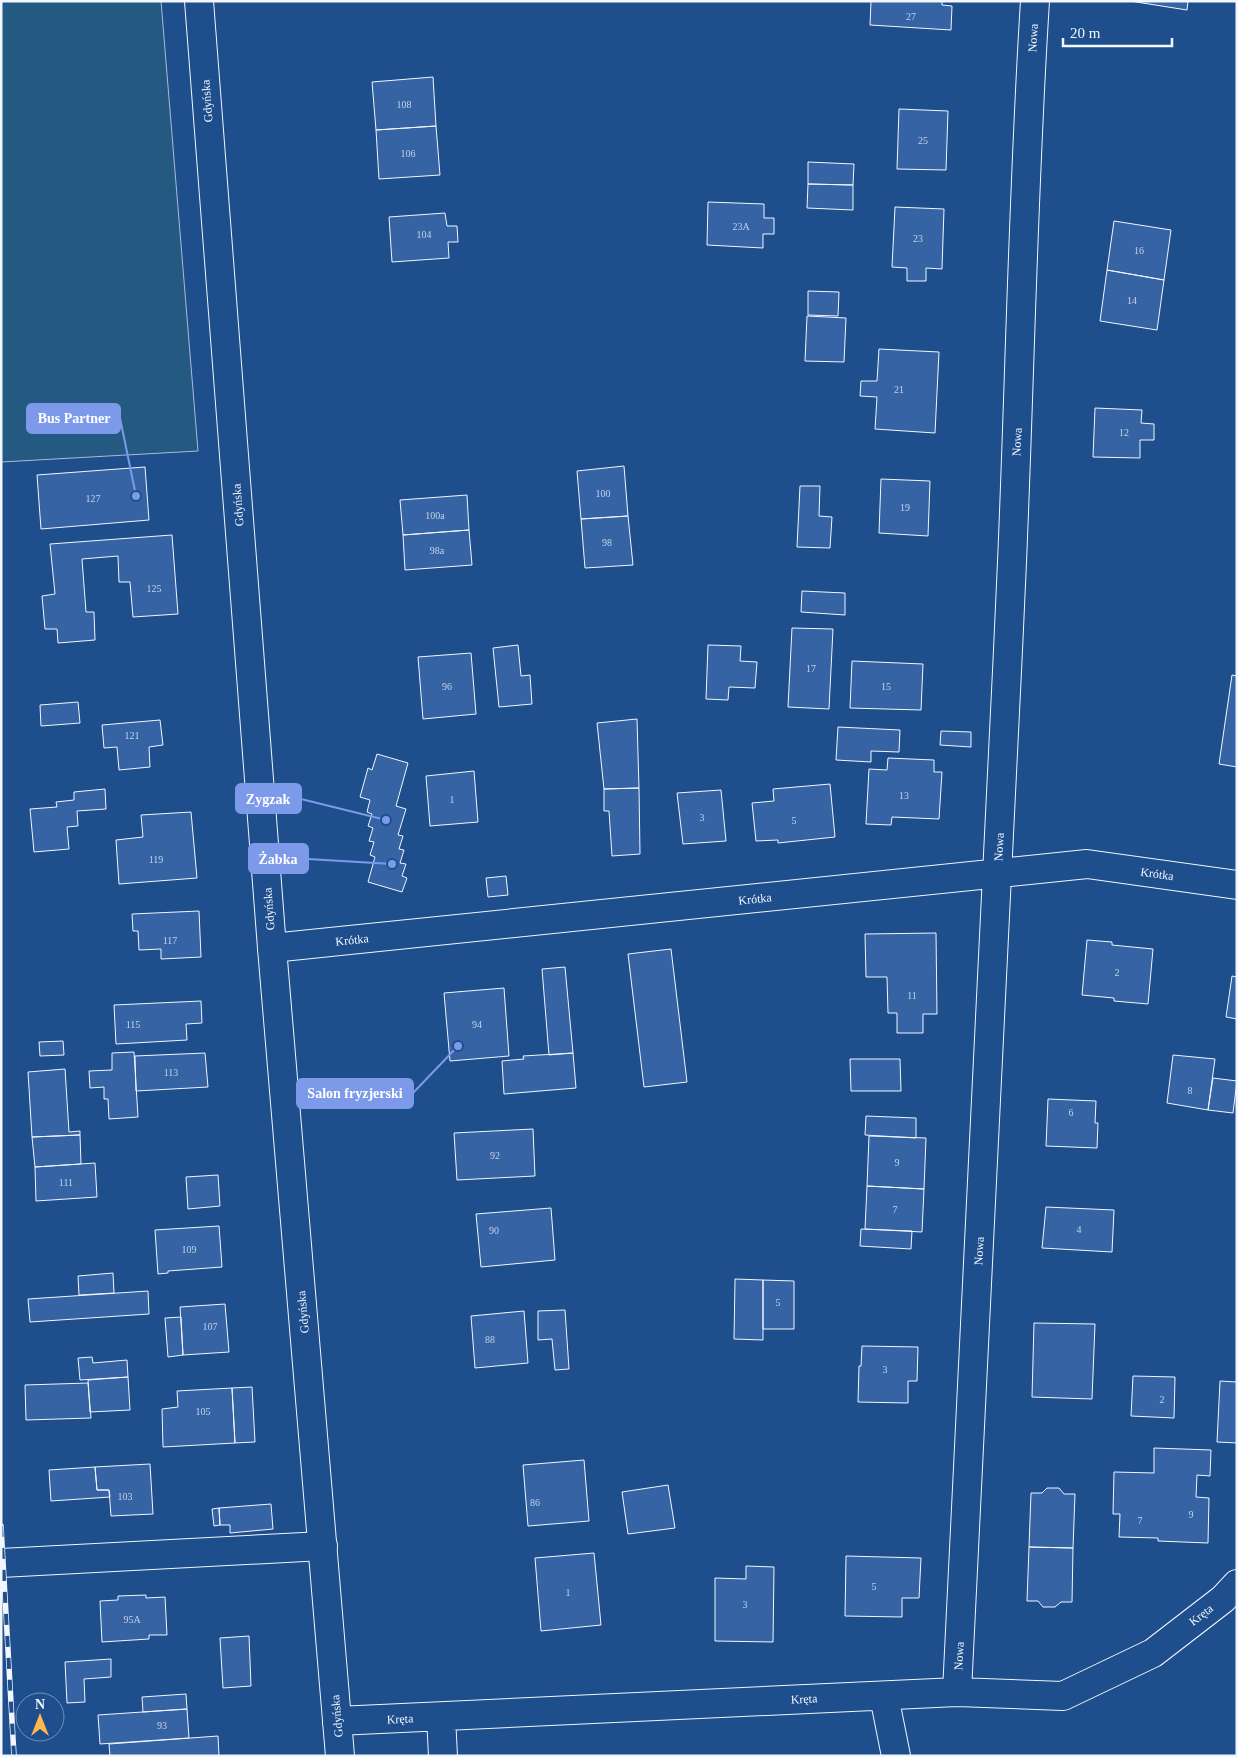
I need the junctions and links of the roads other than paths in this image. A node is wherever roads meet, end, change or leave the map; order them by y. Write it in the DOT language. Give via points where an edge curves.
graph roads {
  1 [pos="199,1"];
  2 [pos="1035,1"];
  3 [pos="998,873"];
  4 [pos="1237,885"];
  5 [pos="272,948"];
  6 [pos="323,1546"];
  7 [pos="1,1563"];
  8 [pos="1237,1584"];
  9 [pos="957,1692"];
  10 [pos="884,1696"];
  11 [pos="441,1717"];
  12 [pos="337,1722"];
  13 [pos="340,1756"];
  14 [pos="443,1756"];
  15 [pos="896,1756"];
  1 -- 5 [label="street, Gdyńska"];
  2 -- 3 [label="street, Nowa"];
  3 -- 4 [label="street, Krótka" via="1087,864"];
  3 -- 5 [label="street, Krótka"];
  3 -- 9 [label="street, Nowa"];
  5 -- 6 [label="street, Gdyńska"];
  6 -- 7 [label="street"];
  6 -- 12 [label="street, Gdyńska"];
  8 -- 9 [label="street, Kręta" via="1223,1599 1153,1653 1063,1696"];
  9 -- 10 [label="street, Kręta"];
  10 -- 11 [label="street, Kręta"];
  10 -- 15 [label="street"];
  11 -- 12 [label="street, Kręta"];
  11 -- 14 [label="street"];
  12 -- 13 [label="street, Gdyńska"];
}
